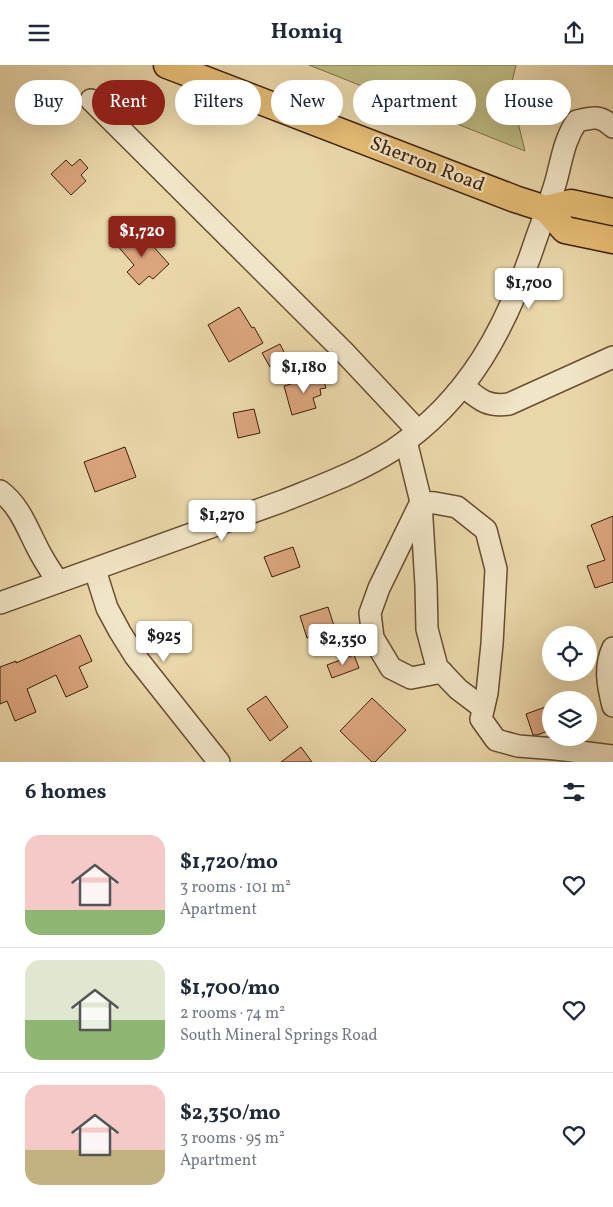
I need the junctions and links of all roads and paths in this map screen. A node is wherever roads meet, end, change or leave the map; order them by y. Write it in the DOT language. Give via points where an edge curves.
graph roads {
  1 [pos="167,65"];
  2 [pos="91,100"];
  3 [pos="613,127"];
  4 [pos="546,209"];
  5 [pos="613,212"];
  6 [pos="613,240"];
  7 [pos="613,357"];
  8 [pos="463,386"];
  9 [pos="412,436"];
  10 [pos="0,491"];
  11 [pos="421,502"];
  12 [pos="94,569"];
  13 [pos="58,582"];
  14 [pos="0,603"];
  15 [pos="610,653"];
  16 [pos="442,672"];
  17 [pos="613,705"];
  18 [pos="483,708"];
  19 [pos="613,756"];
  20 [pos="220,762"];
  1 -- 4 [label="main road, Sherron Road"];
  2 -- 9 [label="street" via="343,351"];
  3 -- 4 [label="street" via="604,119 592,117 577,121 569,134"];
  4 -- 5 [label="main road" via="571,203"];
  4 -- 6 [label="main road" via="564,230"];
  4 -- 8 [label="street" via="498,334"];
  7 -- 8 [label="street" via="509,404 496,406 485,403"];
  8 -- 9 [label="street" via="437,415"];
  9 -- 11 [label="street"];
  9 -- 12 [label="street" via="374,461 327,483"];
  10 -- 13 [label="street" via="20,513"];
  11 -- 16 [label="street" via="427,629 437,667"];
  11 -- 16 [label="street" via="379,587 370,613 373,638 390,668 411,678"];
  11 -- 18 [label="street" via="457,507 486,530 496,569 492,644"];
  12 -- 13 [label="street"];
  12 -- 20 [label="street" via="107,607 135,656"];
  13 -- 14 [label="street"];
  15 -- 17 [label="street" via="608,688"];
  16 -- 18 [label="street"];
  18 -- 19 [label="street" via="481,719 496,740 518,746"];
}
